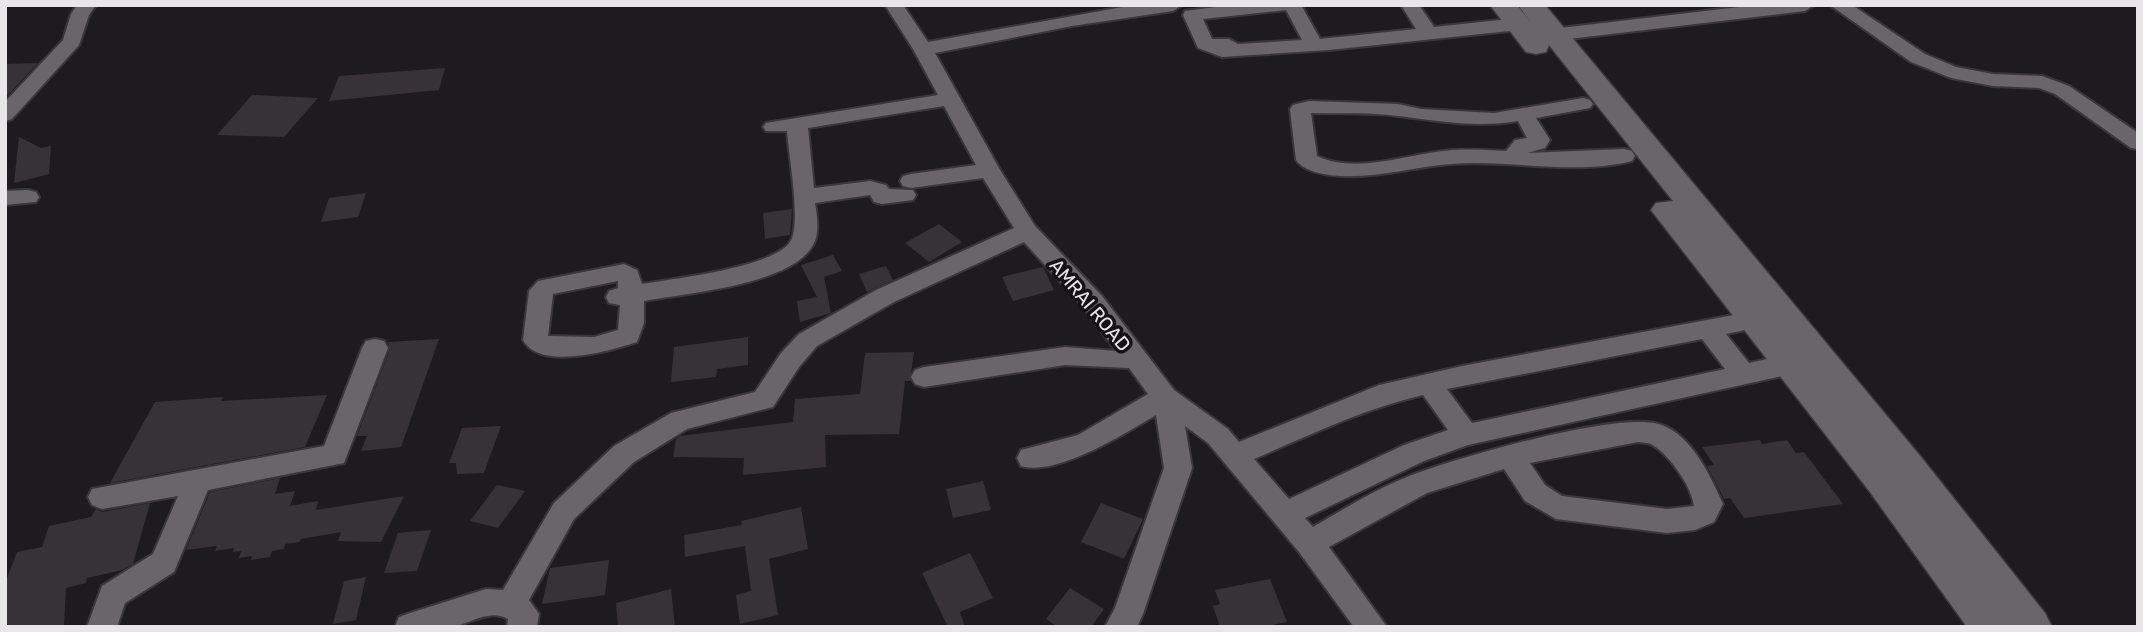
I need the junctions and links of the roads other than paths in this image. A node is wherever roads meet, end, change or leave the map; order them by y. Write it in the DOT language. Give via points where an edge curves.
graph roads {
  1 [pos="87,5"];
  2 [pos="894,5"];
  3 [pos="1173,5"];
  4 [pos="1284,5"];
  5 [pos="1292,5"];
  6 [pos="1309,5"];
  7 [pos="1410,5"];
  8 [pos="1422,5"];
  9 [pos="1805,5"];
  10 [pos="1839,5"];
  11 [pos="1528,21"];
  12 [pos="1435,33"];
  13 [pos="1317,42"];
  14 [pos="923,49"];
  15 [pos="951,99"];
  16 [pos="1583,104"];
  17 [pos="1523,113"];
  18 [pos="5,115"];
  19 [pos="797,124"];
  20 [pos="773,127"];
  21 [pos="2138,143"];
  22 [pos="1624,156"];
  23 [pos="1516,158"];
  24 [pos="989,170"];
  25 [pos="28,197"];
  26 [pos="804,197"];
  27 [pos="5,198"];
  28 [pos="1027,231"];
  29 [pos="624,296"];
  30 [pos="1755,320"];
  31 [pos="1707,329"];
  32 [pos="375,348"];
  33 [pos="1135,358"];
  34 [pos="1791,364"];
  35 [pos="1743,374"];
  36 [pos="924,377"];
  37 [pos="1429,384"];
  38 [pos="1165,397"];
  39 [pos="1466,435"];
  40 [pos="1235,456"];
  41 [pos="1511,457"];
  42 [pos="1031,458"];
  43 [pos="198,481"];
  44 [pos="102,497"];
  45 [pos="1284,515"];
  46 [pos="1309,543"];
  47 [pos="517,615"];
  48 [pos="102,627"];
  49 [pos="410,627"];
  50 [pos="1120,627"];
  51 [pos="1372,627"];
  52 [pos="1993,627"];
  53 [pos="2030,627"];
  1 -- 18 [label="street" via="72,41"];
  2 -- 14 [label="street, AMRAI ROAD"];
  3 -- 14 [label="street"];
  4 -- 13 [label="street" via="1192,15 1205,44 1222,51"];
  5 -- 13 [label="street"];
  6 -- 13 [label="street"];
  7 -- 12 [label="street"];
  8 -- 12 [label="street"];
  9 -- 11 [label="street"];
  10 -- 21 [label="street" via="1918,58 1951,72 2042,82 2062,90"];
  11 -- 12 [label="street"];
  11 -- 16 [label="street"];
  11 -- 53 [label="street" via="1907,468"];
  12 -- 13 [label="street"];
  14 -- 15 [label="street, AMRAI ROAD"];
  15 -- 19 [label="street"];
  15 -- 24 [label="street, AMRAI ROAD"];
  16 -- 17 [label="street"];
  16 -- 22 [label="street"];
  17 -- 23 [label="street" via="1539,140 1522,145"];
  17 -- 23 [label="street" via="1494,119 1398,110 1300,109 1307,160 1315,165 1369,169 1454,157"];
  19 -- 20 [label="street"];
  19 -- 26 [label="street"];
  22 -- 23 [label="street"];
  22 -- 30 [label="street"];
  24 -- 26 [label="street" via="882,197 870,188"];
  24 -- 28 [label="street, AMRAI ROAD"];
  25 -- 27 [label="street"];
  26 -- 29 [label="street" via="803,242 775,265"];
  28 -- 33 [label="street, AMRAI ROAD" via="1093,302"];
  28 -- 47 [label="street" via="885,296 808,340 764,400 680,420 624,454 564,511"];
  30 -- 31 [label="street"];
  30 -- 34 [label="street"];
  31 -- 35 [label="street"];
  31 -- 37 [label="street"];
  32 -- 43 [label="street" via="334,455"];
  33 -- 36 [label="street" via="1115,363 1085,355 1065,356"];
  33 -- 38 [label="street, AMRAI ROAD"];
  34 -- 35 [label="street"];
  34 -- 52 [label="street"];
  35 -- 39 [label="street"];
  37 -- 39 [label="street"];
  37 -- 40 [label="street" via="1347,407"];
  38 -- 40 [label="street" via="1218,436"];
  38 -- 42 [label="street" via="1085,444"];
  38 -- 50 [label="street, AMRAI ROAD" via="1178,468"];
  39 -- 45 [label="street" via="1413,453"];
  40 -- 45 [label="street"];
  41 -- 41 [label="street" via="1575,442 1653,432 1673,446 1709,504 1704,514 1695,518 1667,521 1556,507 1535,493"];
  41 -- 46 [label="street" via="1417,484"];
  43 -- 44 [label="street"];
  43 -- 48 [label="street" via="164,563 113,595"];
  45 -- 46 [label="street"];
  46 -- 51 [label="street"];
  47 -- 49 [label="street" via="486,602"];
}
